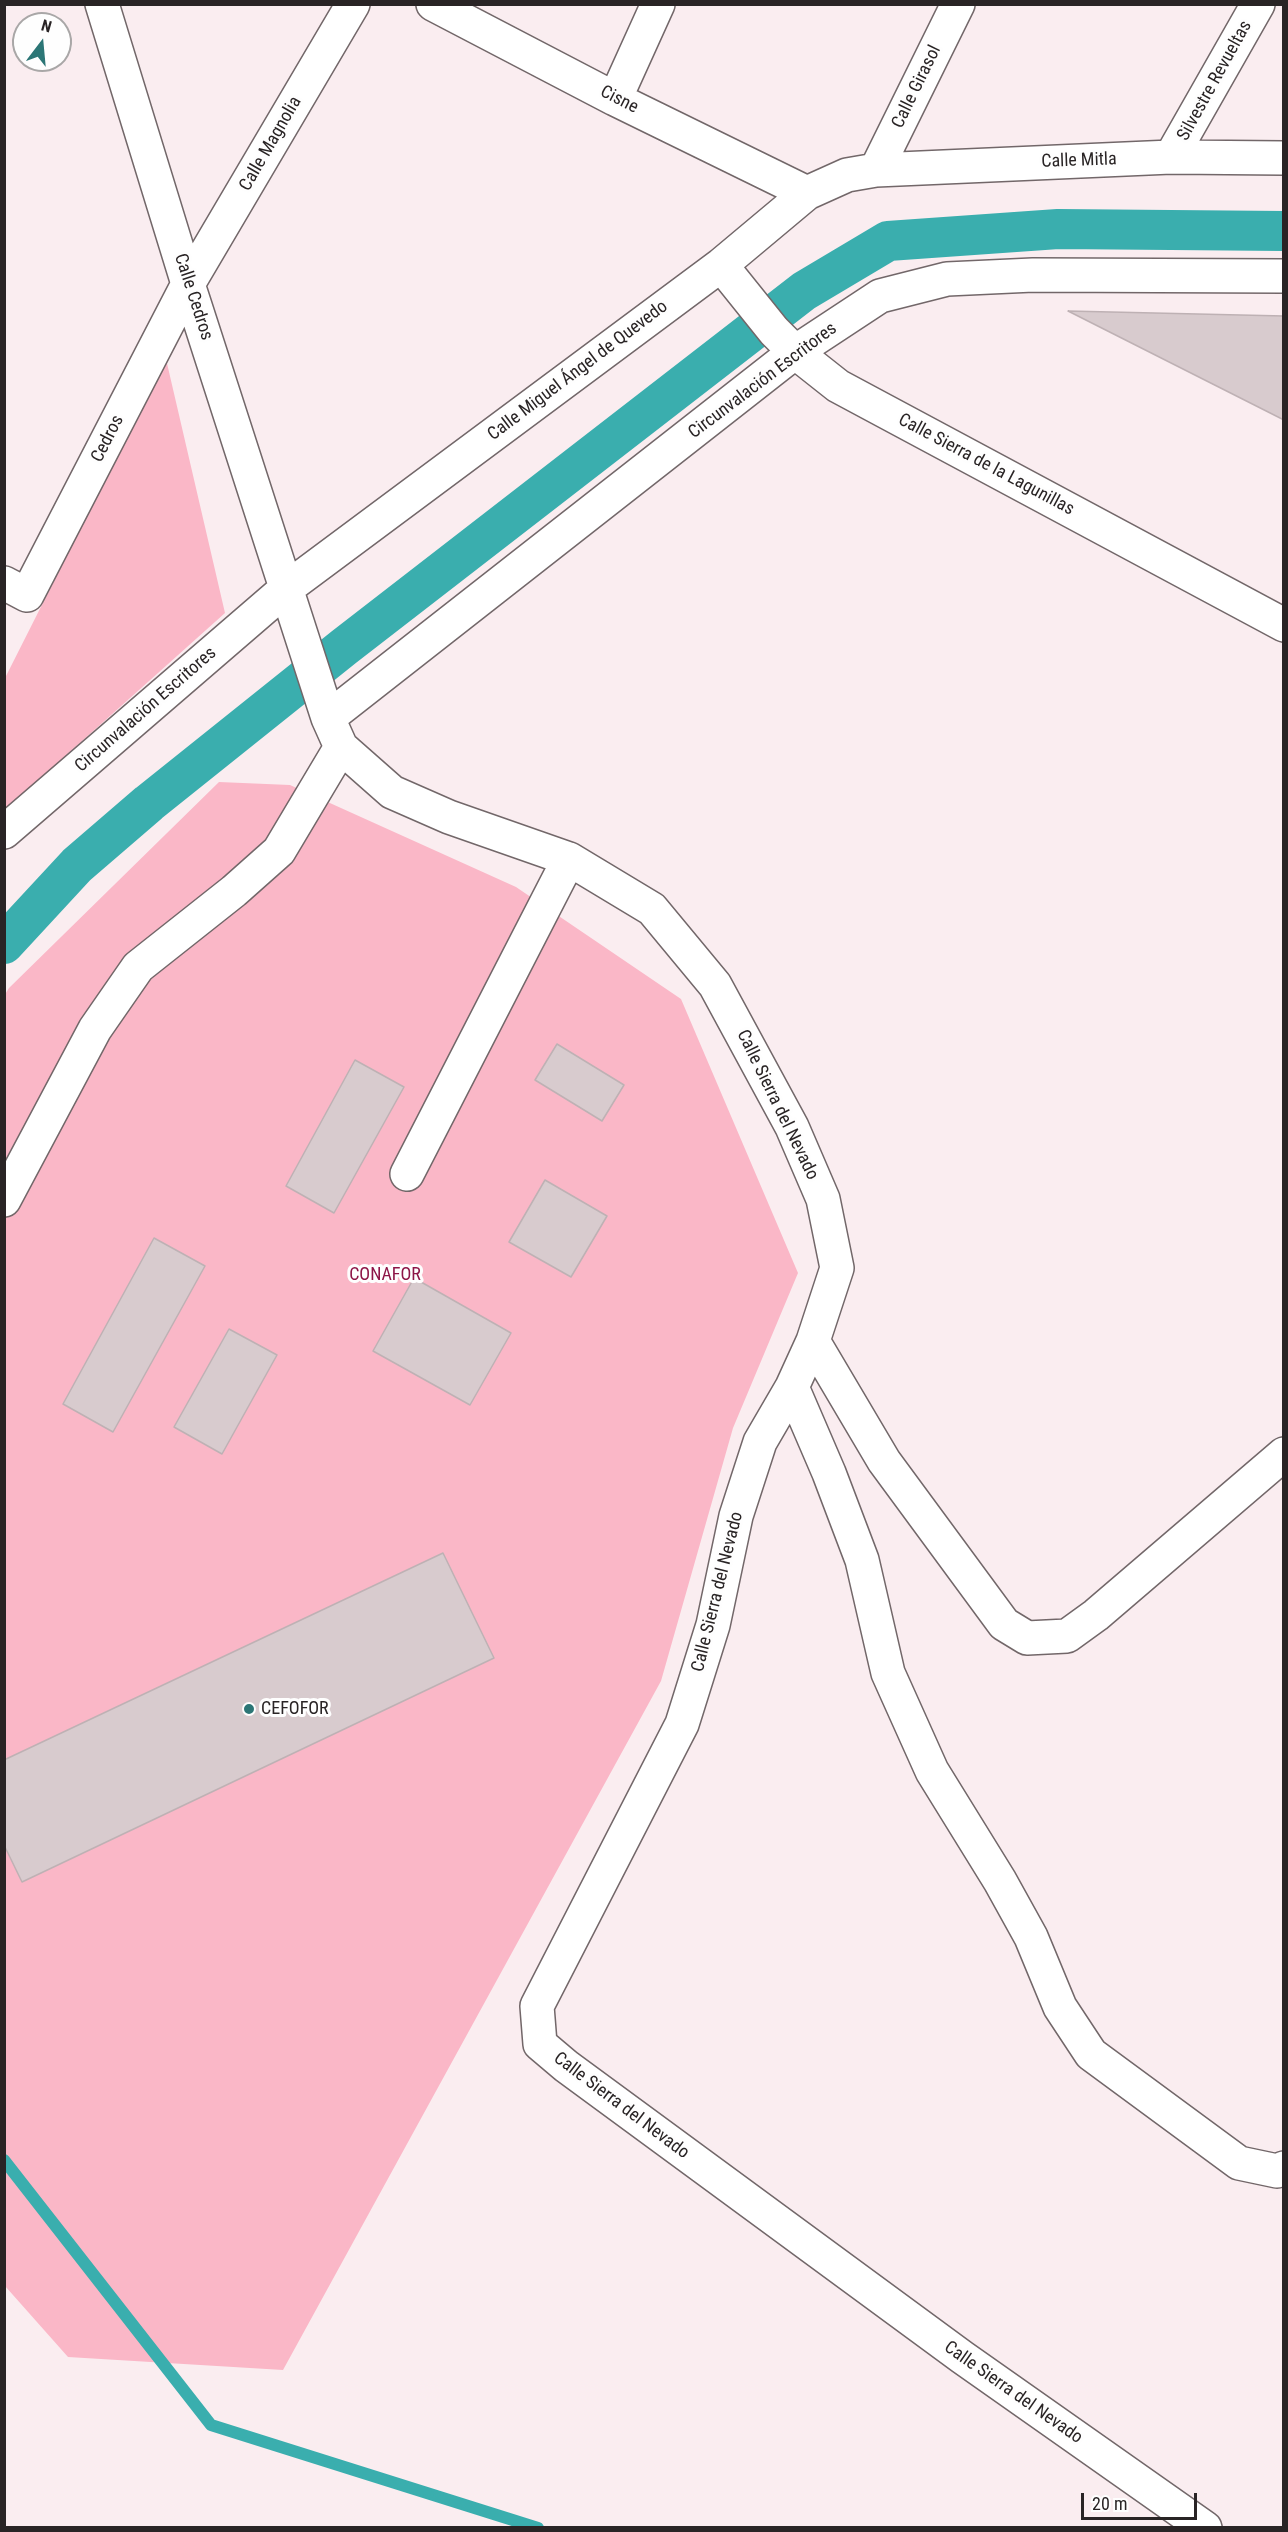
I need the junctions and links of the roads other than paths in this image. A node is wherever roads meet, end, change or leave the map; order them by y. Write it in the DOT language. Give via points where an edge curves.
graph roads {
  1 [pos="102,4"];
  2 [pos="352,4"];
  3 [pos="433,4"];
  4 [pos="658,4"];
  5 [pos="958,4"];
  6 [pos="1258,4"];
  7 [pos="615,99"];
  8 [pos="1171,158"];
  9 [pos="1284,158"];
  10 [pos="876,170"];
  11 [pos="807,193"];
  12 [pos="730,276"];
  13 [pos="1284,276"];
  14 [pos="189,284"];
  15 [pos="784,341"];
  16 [pos="287,588"];
  17 [pos="16,589"];
  18 [pos="1284,624"];
  19 [pos="330,719"];
  20 [pos="4,832"];
  21 [pos="568,859"];
  22 [pos="407,1174"];
  23 [pos="4,1200"];
  24 [pos="813,1341"];
  25 [pos="792,1387"];
  26 [pos="1284,1454"];
  27 [pos="1284,2168"];
  28 [pos="1205,2528"];
  1 -- 14 [label="street, Calle Cedros"];
  2 -- 14 [label="street, Calle Magnolia"];
  3 -- 7 [label="street, Cisne"];
  4 -- 7 [label="street"];
  5 -- 10 [label="street, Calle Girasol"];
  6 -- 8 [label="street, Silvestre Revueltas"];
  7 -- 11 [label="street, Cisne"];
  8 -- 9 [label="street, Calle Mitla"];
  8 -- 10 [label="street, Calle Mitla"];
  10 -- 11 [label="street, Calle Miguel Ángel de Quevedo" via="847,175"];
  11 -- 12 [label="street, Calle Miguel Ángel de Quevedo"];
  12 -- 15 [label="street, Calle Sierra de la Lagunillas"];
  12 -- 16 [label="street, Calle Miguel Ángel de Quevedo"];
  13 -- 15 [label="street, Circunvalación Escritores" via="1033,275 947,279 880,296"];
  14 -- 16 [label="street, Calle Cedros"];
  14 -- 17 [label="street, Cedros"];
  15 -- 18 [label="street, Calle Sierra de la Lagunillas" via="838,386"];
  15 -- 19 [label="street, Circunvalación Escritores"];
  16 -- 19 [label="street"];
  16 -- 20 [label="street, Circunvalación Escritores"];
  19 -- 21 [label="street, Calle Sierra del Nevado" via="392,792 448,817"];
  19 -- 23 [label="street" via="279,851 138,967 95,1029"];
  21 -- 22 [label="street"];
  21 -- 24 [label="street, Calle Sierra del Nevado" via="659,917 715,985 792,1127 823,1199 837,1268"];
  24 -- 25 [label="street, Calle Sierra del Nevado"];
  24 -- 26 [label="street" via="884,1461 1004,1624 1027,1638 1067,1636"];
  25 -- 27 [label="street" via="862,1560 888,1673 932,1771 1031,1937 1060,2007 1091,2054 1239,2163 1277,2171"];
  25 -- 28 [label="street, Calle Sierra del Nevado" via="756,1453 736,1516 713,1625 682,1724 537,2006 540,2043 962,2357"];
}
